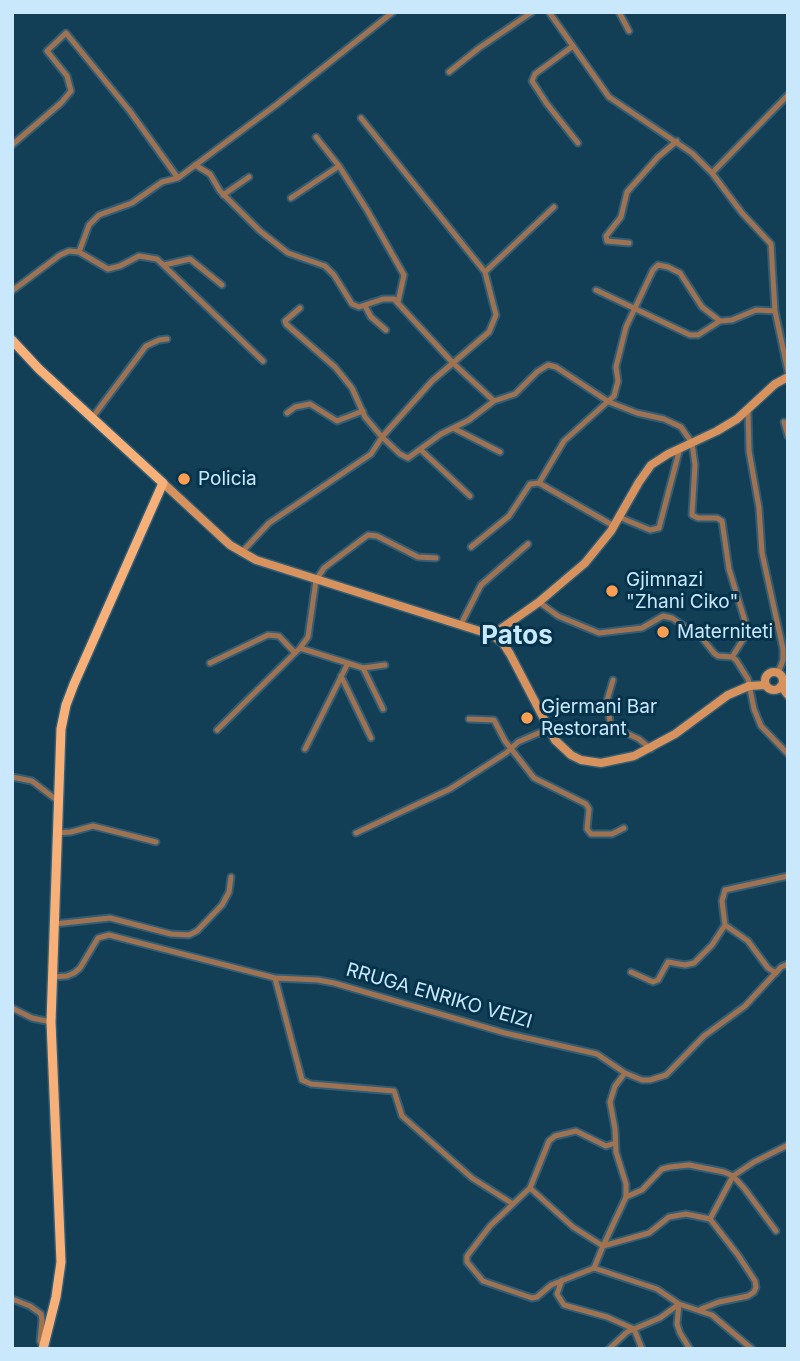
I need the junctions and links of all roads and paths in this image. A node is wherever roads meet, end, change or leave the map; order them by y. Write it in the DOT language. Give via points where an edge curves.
graph roads {
  1 [pos="393,12"];
  2 [pos="532,12"];
  3 [pos="549,12"];
  4 [pos="619,12"];
  5 [pos="629,31"];
  6 [pos="573,46"];
  7 [pos="449,72"];
  8 [pos="788,96"];
  9 [pos="361,118"];
  10 [pos="316,137"];
  11 [pos="677,141"];
  12 [pos="578,143"];
  13 [pos="12,145"];
  14 [pos="195,165"];
  15 [pos="339,166"];
  16 [pos="712,173"];
  17 [pos="249,177"];
  18 [pos="178,178"];
  19 [pos="223,195"];
  20 [pos="291,198"];
  21 [pos="554,206"];
  22 [pos="629,243"];
  23 [pos="79,252"];
  24 [pos="164,265"];
  25 [pos="485,272"];
  26 [pos="222,285"];
  27 [pos="596,290"];
  28 [pos="12,291"];
  29 [pos="398,302"];
  30 [pos="365,306"];
  31 [pos="300,308"];
  32 [pos="634,310"];
  33 [pos="775,312"];
  34 [pos="720,321"];
  35 [pos="386,330"];
  36 [pos="167,339"];
  37 [pos="12,340"];
  38 [pos="263,361"];
  39 [pos="453,363"];
  40 [pos="788,374"];
  41 [pos="494,401"];
  42 [pos="609,402"];
  43 [pos="363,411"];
  44 [pos="748,411"];
  45 [pos="287,413"];
  46 [pos="92,418"];
  47 [pos="784,422"];
  48 [pos="453,428"];
  49 [pos="788,436"];
  50 [pos="382,438"];
  51 [pos="692,443"];
  52 [pos="680,448"];
  53 [pos="421,450"];
  54 [pos="500,452"];
  55 [pos="163,483"];
  56 [pos="538,483"];
  57 [pos="470,496"];
  58 [pos="619,517"];
  59 [pos="614,526"];
  60 [pos="528,544"];
  61 [pos="471,547"];
  62 [pos="241,553"];
  63 [pos="436,558"];
  64 [pos="316,580"];
  65 [pos="539,602"];
  66 [pos="461,624"];
  67 [pos="492,635"];
  68 [pos="297,651"];
  69 [pos="732,657"];
  70 [pos="210,663"];
  71 [pos="347,664"];
  72 [pos="385,665"];
  73 [pos="363,668"];
  74 [pos="778,673"];
  75 [pos="341,676"];
  76 [pos="613,680"];
  77 [pos="765,685"];
  78 [pos="749,686"];
  79 [pos="785,691"];
  80 [pos="383,709"];
  81 [pos="469,719"];
  82 [pos="548,729"];
  83 [pos="218,730"];
  84 [pos="371,737"];
  85 [pos="305,749"];
  86 [pos="510,749"];
  87 [pos="651,749"];
  88 [pos="788,754"];
  89 [pos="12,777"];
  90 [pos="58,801"];
  91 [pos="624,828"];
  92 [pos="57,833"];
  93 [pos="356,833"];
  94 [pos="156,842"];
  95 [pos="788,876"];
  96 [pos="231,877"];
  97 [pos="54,924"];
  98 [pos="725,925"];
  99 [pos="788,964"];
  100 [pos="631,972"];
  101 [pos="776,973"];
  102 [pos="52,977"];
  103 [pos="275,978"];
  104 [pos="12,1009"];
  105 [pos="51,1022"];
  106 [pos="625,1073"];
  107 [pos="615,1143"];
  108 [pos="788,1145"];
  109 [pos="733,1176"];
  110 [pos="530,1188"];
  111 [pos="626,1197"];
  112 [pos="513,1204"];
  113 [pos="710,1220"];
  114 [pos="776,1231"];
  115 [pos="603,1246"];
  116 [pos="594,1268"];
  117 [pos="562,1280"];
  118 [pos="12,1299"];
  119 [pos="679,1304"];
  120 [pos="700,1310"];
  121 [pos="634,1329"];
  122 [pos="43,1348"];
  123 [pos="609,1349"];
  124 [pos="642,1349"];
  125 [pos="690,1349"];
  126 [pos="752,1349"];
  1 -- 14 [label="street"];
  2 -- 7 [label="street"];
  3 -- 6 [label="street"];
  4 -- 5 [label="street"];
  6 -- 11 [label="street" via="609,97"];
  6 -- 12 [label="street" via="532,81"];
  8 -- 16 [label="street"];
  9 -- 25 [label="street"];
  10 -- 15 [label="street"];
  11 -- 16 [label="street"];
  11 -- 22 [label="street" via="627,192 621,217 606,236 607,241"];
  13 -- 18 [label="street" via="71,91 67,76 47,51 66,33"];
  14 -- 18 [label="street"];
  14 -- 19 [label="street" via="210,174"];
  15 -- 20 [label="street"];
  15 -- 29 [label="street" via="404,275"];
  16 -- 33 [label="street" via="771,244"];
  17 -- 19 [label="street"];
  18 -- 23 [label="street" via="99,215 89,225"];
  19 -- 30 [label="street" via="288,253 325,266 352,304"];
  21 -- 25 [label="street"];
  23 -- 24 [label="street" via="108,269 144,255"];
  23 -- 28 [label="street" via="60,255"];
  24 -- 26 [label="street" via="190,259"];
  24 -- 38 [label="street"];
  25 -- 39 [label="street" via="495,321 481,340"];
  27 -- 32 [label="street"];
  29 -- 30 [label="street" via="388,298"];
  29 -- 39 [label="street"];
  30 -- 35 [label="street"];
  31 -- 43 [label="street" via="286,324 335,367"];
  32 -- 34 [label="street" via="694,336"];
  32 -- 34 [label="street" via="655,267 663,265 680,273 702,307"];
  32 -- 42 [label="street" via="616,367 616,392"];
  33 -- 34 [label="street" via="756,310"];
  33 -- 40 [label="street"];
  36 -- 46 [label="street" via="146,346"];
  37 -- 46 [label="main road"];
  39 -- 41 [label="street"];
  39 -- 50 [label="street"];
  40 -- 44 [label="main road"];
  41 -- 42 [label="street" via="515,394 544,366 551,366"];
  41 -- 48 [label="street"];
  42 -- 51 [label="street" via="673,423"];
  42 -- 56 [label="street" via="564,441"];
  43 -- 45 [label="street" via="337,421 310,404"];
  43 -- 50 [label="street"];
  44 -- 51 [label="main road"];
  44 -- 74 [label="street" via="762,552 783,649"];
  46 -- 55 [label="main road"];
  47 -- 49 [label="street"];
  48 -- 53 [label="street"];
  48 -- 54 [label="street"];
  50 -- 53 [label="street" via="404,457"];
  50 -- 62 [label="street" via="371,454 269,523"];
  51 -- 52 [label="main road"];
  51 -- 69 [label="street" via="692,515 722,521 729,569 745,621 744,638"];
  52 -- 58 [label="main road" via="652,465"];
  52 -- 58 [label="street" via="659,528 650,530"];
  53 -- 57 [label="street"];
  55 -- 62 [label="main road"];
  55 -- 90 [label="main road" via="66,705"];
  56 -- 59 [label="street"];
  56 -- 61 [label="street" via="530,484 509,516"];
  58 -- 59 [label="main road"];
  59 -- 65 [label="main road" via="575,573"];
  60 -- 66 [label="street" via="481,585"];
  62 -- 64 [label="main road"];
  63 -- 64 [label="street" via="418,557 368,535 324,568"];
  64 -- 66 [label="main road"];
  64 -- 68 [label="street" via="310,628"];
  65 -- 67 [label="main road"];
  65 -- 69 [label="street" via="558,616 599,633 642,628 668,616 699,635 718,656"];
  66 -- 67 [label="main road"];
  67 -- 82 [label="main road" via="510,653"];
  68 -- 70 [label="street" via="274,634"];
  68 -- 71 [label="street"];
  68 -- 83 [label="street"];
  69 -- 78 [label="street"];
  71 -- 73 [label="street"];
  71 -- 75 [label="street"];
  72 -- 73 [label="street"];
  73 -- 80 [label="street"];
  74 -- 77 [label="main road" via="767,675"];
  74 -- 79 [label="main road"];
  75 -- 84 [label="street"];
  75 -- 85 [label="street"];
  76 -- 87 [label="street" via="607,701 610,722"];
  77 -- 78 [label="main road"];
  77 -- 79 [label="main road"];
  78 -- 87 [label="main road" via="728,695"];
  78 -- 88 [label="street" via="761,726"];
  81 -- 86 [label="street" via="494,720"];
  82 -- 86 [label="street"];
  82 -- 87 [label="main road" via="571,755 591,762 624,759"];
  86 -- 91 [label="street" via="534,778 589,807 586,823 590,834 612,834"];
  86 -- 93 [label="street" via="450,789"];
  89 -- 90 [label="street" via="32,780"];
  90 -- 92 [label="main road"];
  92 -- 94 [label="street" via="93,826"];
  92 -- 97 [label="main road"];
  95 -- 98 [label="street" via="725,890"];
  96 -- 97 [label="street" via="222,905 189,935 110,918"];
  97 -- 102 [label="main road"];
  98 -- 100 [label="street" via="694,963 668,961 653,982"];
  98 -- 101 [label="street" via="748,941"];
  99 -- 101 [label="street, RRUGA ENRIKO VEIZI"];
  101 -- 106 [label="street, RRUGA ENRIKO VEIZI" via="666,1075 642,1080"];
  102 -- 103 [label="street, RRUGA ENRIKO VEIZI" via="74,974 99,938 109,935"];
  102 -- 105 [label="main road"];
  103 -- 106 [label="street, RRUGA ENRIKO VEIZI" via="334,983 505,1033 597,1054"];
  103 -- 112 [label="street" via="302,1080 394,1091 402,1116 472,1178"];
  104 -- 105 [label="street"];
  105 -- 122 [label="main road" via="61,1262"];
  106 -- 107 [label="street" via="610,1102"];
  107 -- 110 [label="street" via="606,1146 576,1131 555,1136"];
  107 -- 111 [label="street"];
  108 -- 109 [label="street"];
  109 -- 111 [label="street" via="690,1165 670,1167"];
  109 -- 113 [label="street"];
  109 -- 114 [label="street"];
  110 -- 112 [label="street"];
  110 -- 115 [label="street" via="573,1227"];
  111 -- 115 [label="street"];
  112 -- 117 [label="street" via="490,1226 467,1262 486,1284 532,1298"];
  113 -- 115 [label="street" via="677,1214 649,1233"];
  113 -- 120 [label="street" via="756,1287 748,1296"];
  115 -- 116 [label="street"];
  116 -- 117 [label="street"];
  116 -- 119 [label="street" via="657,1289"];
  117 -- 121 [label="street" via="557,1294 564,1305"];
  118 -- 122 [label="street" via="41,1314"];
  119 -- 120 [label="street"];
  119 -- 121 [label="street"];
  119 -- 125 [label="street" via="677,1324"];
  120 -- 126 [label="street" via="718,1318"];
  121 -- 123 [label="street"];
  121 -- 124 [label="street"];
}
